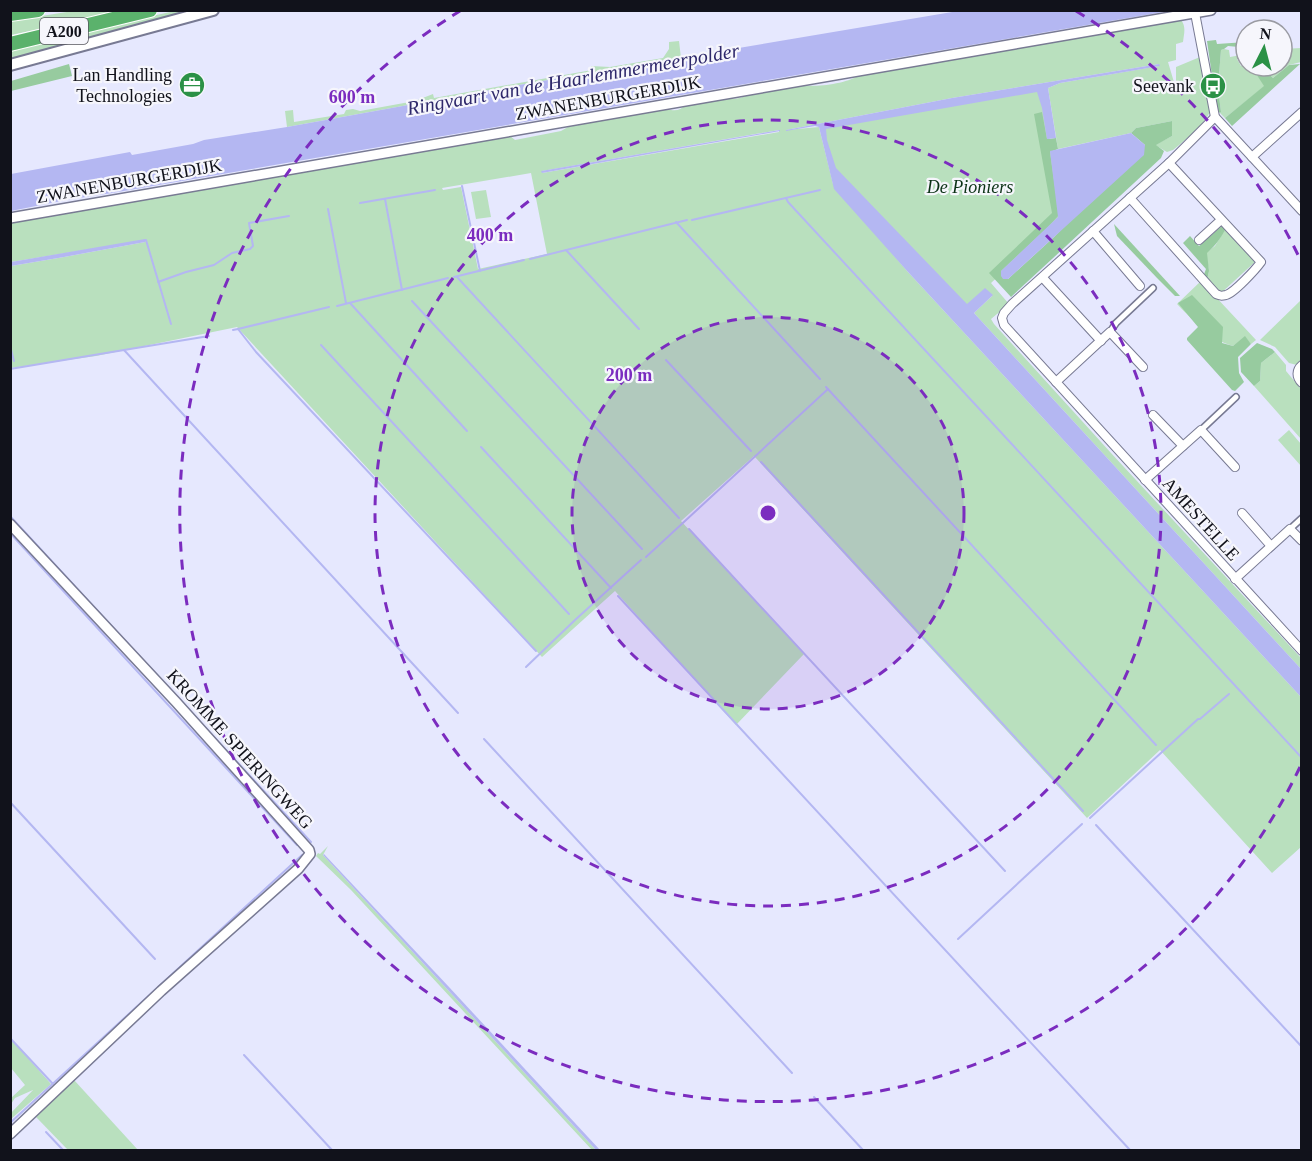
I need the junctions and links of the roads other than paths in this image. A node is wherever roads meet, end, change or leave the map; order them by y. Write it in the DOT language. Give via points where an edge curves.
graph roads {
  1 [pos="38,10"];
  2 [pos="150,10"];
  3 [pos="213,10"];
  4 [pos="1211,10"];
  5 [pos="1195,13"];
  6 [pos="10,15"];
  7 [pos="10,44"];
  8 [pos="10,65"];
  9 [pos="1302,112"];
  10 [pos="1215,117"];
  11 [pos="1252,157"];
  12 [pos="1169,163"];
  13 [pos="1130,198"];
  14 [pos="1302,211"];
  15 [pos="10,218"];
  16 [pos="1221,220"];
  17 [pos="1093,231"];
  18 [pos="1199,240"];
  19 [pos="1043,278"];
  20 [pos="1140,286"];
  21 [pos="1154,288"];
  22 [pos="1110,332"];
  23 [pos="1101,341"];
  24 [pos="1302,365"];
  25 [pos="1143,368"];
  26 [pos="1056,382"];
  27 [pos="1302,383"];
  28 [pos="1236,397"];
  29 [pos="1153,415"];
  30 [pos="1201,430"];
  31 [pos="1183,446"];
  32 [pos="1235,467"];
  33 [pos="1145,480"];
  34 [pos="1242,513"];
  35 [pos="1302,518"];
  36 [pos="10,524"];
  37 [pos="1290,529"];
  38 [pos="1302,541"];
  39 [pos="1271,546"];
  40 [pos="1234,579"];
  41 [pos="1302,651"];
  42 [pos="10,1134"];
  1 -- 6 [label="highway, A200"];
  2 -- 7 [label="highway, A200"];
  3 -- 8 [label="main road"];
  4 -- 5 [label="street, ZWANENBURGERDIJK"];
  5 -- 10 [label="street"];
  5 -- 15 [label="street, ZWANENBURGERDIJK"];
  9 -- 11 [label="street"];
  10 -- 11 [label="street"];
  10 -- 12 [label="street"];
  11 -- 14 [label="street"];
  12 -- 13 [label="street"];
  12 -- 16 [label="street"];
  13 -- 16 [label="street" via="1216,294 1222,296 1229,294 1261,262"];
  13 -- 17 [label="street"];
  16 -- 18 [label="street"];
  17 -- 19 [label="street"];
  17 -- 20 [label="street"];
  19 -- 23 [label="street"];
  19 -- 26 [label="street, AMESTELLE" via="1012,304 1002,318"];
  21 -- 22 [label="street"];
  22 -- 23 [label="street"];
  22 -- 25 [label="street"];
  23 -- 26 [label="street"];
  24 -- 27 [label="street" via="1297,373"];
  26 -- 33 [label="street, AMESTELLE"];
  28 -- 30 [label="street, AMESTELLE"];
  29 -- 31 [label="street"];
  30 -- 31 [label="street, AMESTELLE"];
  30 -- 32 [label="street"];
  31 -- 33 [label="street, AMESTELLE"];
  33 -- 40 [label="street, AMESTELLE"];
  34 -- 39 [label="street, AMESTELLE"];
  35 -- 37 [label="street, AMESTELLE"];
  36 -- 42 [label="street, KROMME SPIERINGWEG" via="310,854"];
  37 -- 38 [label="street"];
  37 -- 39 [label="street, AMESTELLE"];
  39 -- 40 [label="street, AMESTELLE"];
  40 -- 41 [label="street, AMESTELLE"];
}
